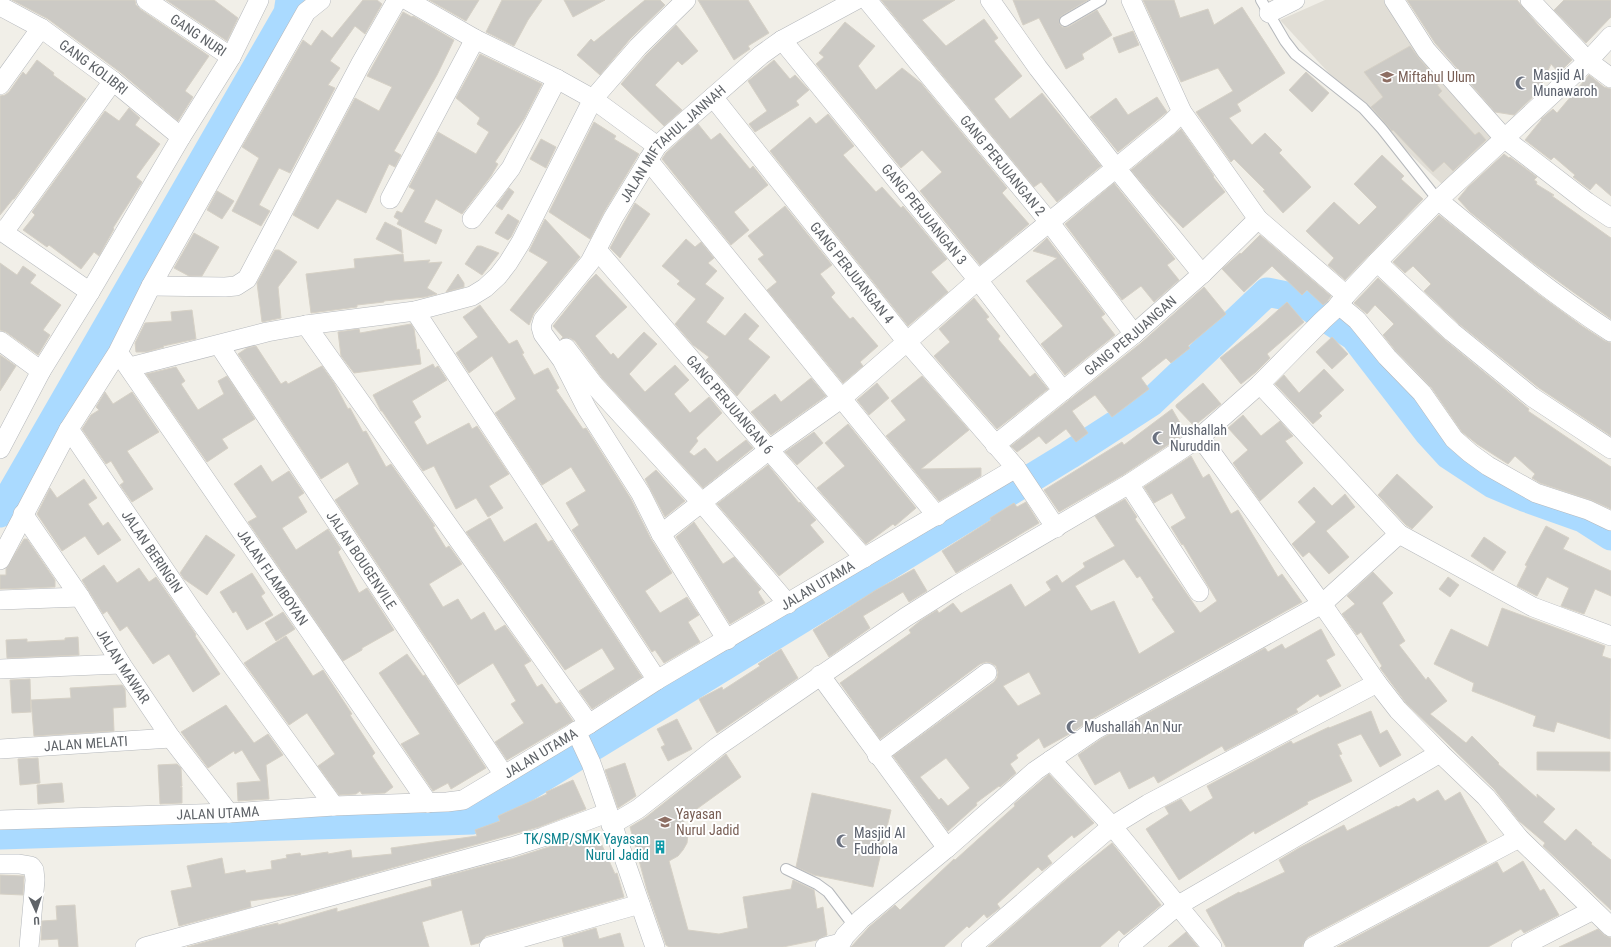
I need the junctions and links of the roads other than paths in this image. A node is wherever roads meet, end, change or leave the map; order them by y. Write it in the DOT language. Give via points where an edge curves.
graph roads {
  1 [pos="3,0"];
  2 [pos="146,0"];
  3 [pos="259,0"];
  4 [pos="320,0"];
  5 [pos="397,0"];
  6 [pos="407,0"];
  7 [pos="856,0"];
  8 [pos="868,0"];
  9 [pos="990,0"];
  10 [pos="1101,0"];
  11 [pos="1131,0"];
  12 [pos="1295,0"];
  13 [pos="1394,0"];
  14 [pos="1530,0"];
  15 [pos="678,3"];
  16 [pos="0,5"];
  17 [pos="1265,6"];
  18 [pos="1065,21"];
  19 [pos="40,28"];
  20 [pos="1611,36"];
  21 [pos="475,39"];
  22 [pos="782,40"];
  23 [pos="231,57"];
  24 [pos="1588,61"];
  25 [pos="1611,78"];
  26 [pos="557,80"];
  27 [pos="113,81"];
  28 [pos="0,85"];
  29 [pos="713,97"];
  30 [pos="593,99"];
  31 [pos="1182,112"];
  32 [pos="181,137"];
  33 [pos="1505,138"];
  34 [pos="652,153"];
  35 [pos="1116,168"];
  36 [pos="390,199"];
  37 [pos="1438,200"];
  38 [pos="472,218"];
  39 [pos="1611,218"];
  40 [pos="1258,219"];
  41 [pos="1050,223"];
  42 [pos="2,231"];
  43 [pos="597,250"];
  44 [pos="1377,262"];
  45 [pos="1202,274"];
  46 [pos="978,280"];
  47 [pos="151,286"];
  48 [pos="90,292"];
  49 [pos="1336,308"];
  50 [pos="415,311"];
  51 [pos="306,325"];
  52 [pos="543,327"];
  53 [pos="1611,332"];
  54 [pos="1134,334"];
  55 [pos="0,341"];
  56 [pos="908,342"];
  57 [pos="219,345"];
  58 [pos="118,352"];
  59 [pos="130,367"];
  60 [pos="41,371"];
  61 [pos="1260,384"];
  62 [pos="1063,391"];
  63 [pos="842,398"];
  64 [pos="69,429"];
  65 [pos="1200,437"];
  66 [pos="2,442"];
  67 [pos="995,445"];
  68 [pos="1611,449"];
  69 [pos="769,450"];
  70 [pos="1018,472"];
  71 [pos="1129,484"];
  72 [pos="702,503"];
  73 [pos="23,514"];
  74 [pos="937,516"];
  75 [pos="1611,521"];
  76 [pos="1056,528"];
  77 [pos="661,534"];
  78 [pos="1399,534"];
  79 [pos="864,558"];
  80 [pos="0,560"];
  81 [pos="1199,592"];
  82 [pos="80,597"];
  83 [pos="0,600"];
  84 [pos="788,604"];
  85 [pos="1322,604"];
  86 [pos="1611,636"];
  87 [pos="727,640"];
  88 [pos="121,664"];
  89 [pos="0,669"];
  90 [pos="987,673"];
  91 [pos="820,675"];
  92 [pos="658,680"];
  93 [pos="1377,683"];
  94 [pos="582,732"];
  95 [pos="171,738"];
  96 [pos="0,749"];
  97 [pos="1440,753"];
  98 [pos="877,755"];
  99 [pos="1051,760"];
  100 [pos="504,775"];
  101 [pos="428,803"];
  102 [pos="334,806"];
  103 [pos="228,813"];
  104 [pos="609,819"];
  105 [pos="0,820"];
  106 [pos="1112,826"];
  107 [pos="1520,838"];
  108 [pos="947,848"];
  109 [pos="0,864"];
  110 [pos="786,869"];
  111 [pos="640,904"];
  112 [pos="1177,906"];
  113 [pos="1594,910"];
  114 [pos="854,926"];
  115 [pos="1611,927"];
  116 [pos="836,946"];
  117 [pos="29,947"];
  118 [pos="145,947"];
  119 [pos="489,947"];
  120 [pos="655,947"];
  121 [pos="970,947"];
  122 [pos="1128,947"];
  123 [pos="1212,947"];
  124 [pos="1313,947"];
  125 [pos="1521,947"];
  1 -- 16 [label="street"];
  2 -- 23 [label="street, GANG NURI"];
  3 -- 23 [label="street"];
  4 -- 47 [label="street" via="306,12"];
  5 -- 47 [label="street" via="247,278 236,286 225,287"];
  6 -- 21 [label="street"];
  7 -- 22 [label="street, JALAN MIFTAHUL JANNAH"];
  8 -- 41 [label="street, GANG PERJUANGAN 2"];
  9 -- 35 [label="street" via="1038,68"];
  10 -- 18 [label="lane"];
  11 -- 31 [label="street"];
  12 -- 17 [label="street"];
  13 -- 33 [label="street" via="1426,50"];
  14 -- 24 [label="street"];
  15 -- 30 [label="street"];
  16 -- 19 [label="street, GANG KOLIBRI"];
  17 -- 37 [label="lane" via="1295,54 1363,108"];
  19 -- 27 [label="street, GANG KOLIBRI"];
  19 -- 28 [label="street"];
  20 -- 24 [label="street"];
  21 -- 26 [label="street"];
  21 -- 36 [label="street"];
  22 -- 29 [label="street, JALAN MIFTAHUL JANNAH"];
  22 -- 46 [label="street, GANG PERJUANGAN 3"];
  23 -- 32 [label="street"];
  24 -- 25 [label="street"];
  24 -- 33 [label="street"];
  26 -- 30 [label="street"];
  26 -- 38 [label="street" via="511,168"];
  27 -- 32 [label="street, GANG KOLIBRI"];
  27 -- 42 [label="street"];
  29 -- 34 [label="street, JALAN MIFTAHUL JANNAH"];
  29 -- 56 [label="street, GANG PERJUANGAN 4"];
  30 -- 34 [label="street"];
  30 -- 50 [label="street" via="524,236 498,276 486,288 472,296"];
  31 -- 35 [label="street" via="1169,126"];
  31 -- 40 [label="street"];
  32 -- 48 [label="street"];
  33 -- 37 [label="street"];
  33 -- 39 [label="street"];
  34 -- 43 [label="street, JALAN MIFTAHUL JANNAH"];
  34 -- 63 [label="street"];
  35 -- 41 [label="street"];
  35 -- 45 [label="street"];
  37 -- 44 [label="street"];
  37 -- 53 [label="street" via="1523,269 1582,314"];
  40 -- 45 [label="street, GANG PERJUANGAN"];
  40 -- 49 [label="street"];
  41 -- 46 [label="street"];
  41 -- 54 [label="street, GANG PERJUANGAN 2"];
  42 -- 48 [label="street"];
  43 -- 52 [label="street, JALAN MIFTAHUL JANNAH"];
  43 -- 69 [label="street, GANG PERJUANGAN 6"];
  44 -- 49 [label="street"];
  44 -- 68 [label="street" via="1452,332 1532,397"];
  45 -- 54 [label="street, GANG PERJUANGAN"];
  46 -- 56 [label="street"];
  46 -- 62 [label="street, GANG PERJUANGAN 3"];
  47 -- 58 [label="street"];
  48 -- 60 [label="street"];
  49 -- 61 [label="street"];
  49 -- 75 [label="street" via="1357,320 1387,357 1422,393 1454,439 1470,453 1536,493 1588,510"];
  50 -- 51 [label="street"];
  50 -- 92 [label="street"];
  51 -- 57 [label="street"];
  51 -- 94 [label="street"];
  52 -- 72 [label="street"];
  52 -- 77 [label="street" via="578,394 641,494"];
  54 -- 62 [label="street, GANG PERJUANGAN"];
  55 -- 60 [label="street"];
  56 -- 63 [label="street"];
  56 -- 67 [label="street, GANG PERJUANGAN 4"];
  57 -- 59 [label="street"];
  57 -- 100 [label="street, JALAN BOUGENVILE"];
  58 -- 59 [label="street, JALAN FLAMBOYAN"];
  58 -- 64 [label="street"];
  59 -- 101 [label="street, JALAN FLAMBOYAN"];
  60 -- 66 [label="street"];
  61 -- 65 [label="street"];
  61 -- 78 [label="street"];
  62 -- 67 [label="street, GANG PERJUANGAN"];
  63 -- 69 [label="street"];
  63 -- 74 [label="street"];
  64 -- 73 [label="street"];
  64 -- 102 [label="street, JALAN BERINGIN" via="194,613"];
  65 -- 71 [label="street"];
  65 -- 85 [label="street"];
  67 -- 70 [label="street, GANG PERJUANGAN 4"];
  69 -- 72 [label="street"];
  69 -- 79 [label="street, GANG PERJUANGAN 6"];
  70 -- 74 [label="street, JALAN UTAMA"];
  70 -- 76 [label="street, GANG PERJUANGAN 4"];
  71 -- 76 [label="street"];
  71 -- 81 [label="street"];
  72 -- 77 [label="street"];
  72 -- 84 [label="street"];
  73 -- 80 [label="street"];
  73 -- 82 [label="street, JALAN MAWAR"];
  74 -- 79 [label="street, JALAN UTAMA"];
  76 -- 91 [label="street" via="957,585"];
  77 -- 87 [label="street"];
  78 -- 85 [label="street"];
  78 -- 86 [label="street" via="1533,607"];
  79 -- 84 [label="street, JALAN UTAMA"];
  82 -- 83 [label="street"];
  82 -- 88 [label="street, JALAN MAWAR"];
  84 -- 87 [label="street, JALAN UTAMA"];
  85 -- 93 [label="street"];
  85 -- 99 [label="street" via="1095,730"];
  87 -- 92 [label="street, JALAN UTAMA"];
  88 -- 89 [label="street"];
  88 -- 95 [label="street, JALAN MAWAR"];
  90 -- 98 [label="street"];
  91 -- 98 [label="street"];
  91 -- 104 [label="street" via="717,747 638,809"];
  92 -- 94 [label="street, JALAN UTAMA"];
  93 -- 97 [label="street" via="1398,710"];
  93 -- 106 [label="street" via="1148,804"];
  94 -- 100 [label="street, JALAN UTAMA"];
  94 -- 104 [label="street"];
  95 -- 96 [label="street, JALAN MELATI"];
  95 -- 103 [label="street, JALAN MAWAR"];
  97 -- 107 [label="street" via="1486,797"];
  97 -- 112 [label="street"];
  98 -- 108 [label="street"];
  99 -- 106 [label="street"];
  99 -- 108 [label="street"];
  100 -- 101 [label="street, JALAN UTAMA" via="463,800"];
  101 -- 102 [label="street, JALAN UTAMA"];
  102 -- 103 [label="street, JALAN UTAMA"];
  103 -- 105 [label="street, JALAN UTAMA"];
  104 -- 111 [label="street"];
  104 -- 118 [label="street"];
  106 -- 112 [label="street"];
  106 -- 121 [label="street"];
  107 -- 113 [label="street"];
  107 -- 124 [label="street"];
  108 -- 114 [label="street"];
  109 -- 117 [label="street" via="19,864 30,866 34,870"];
  110 -- 114 [label="lane" via="828,892"];
  111 -- 119 [label="street"];
  111 -- 120 [label="street"];
  112 -- 122 [label="street"];
  112 -- 123 [label="street"];
  113 -- 115 [label="street"];
  113 -- 125 [label="street"];
  114 -- 116 [label="street"];
}
